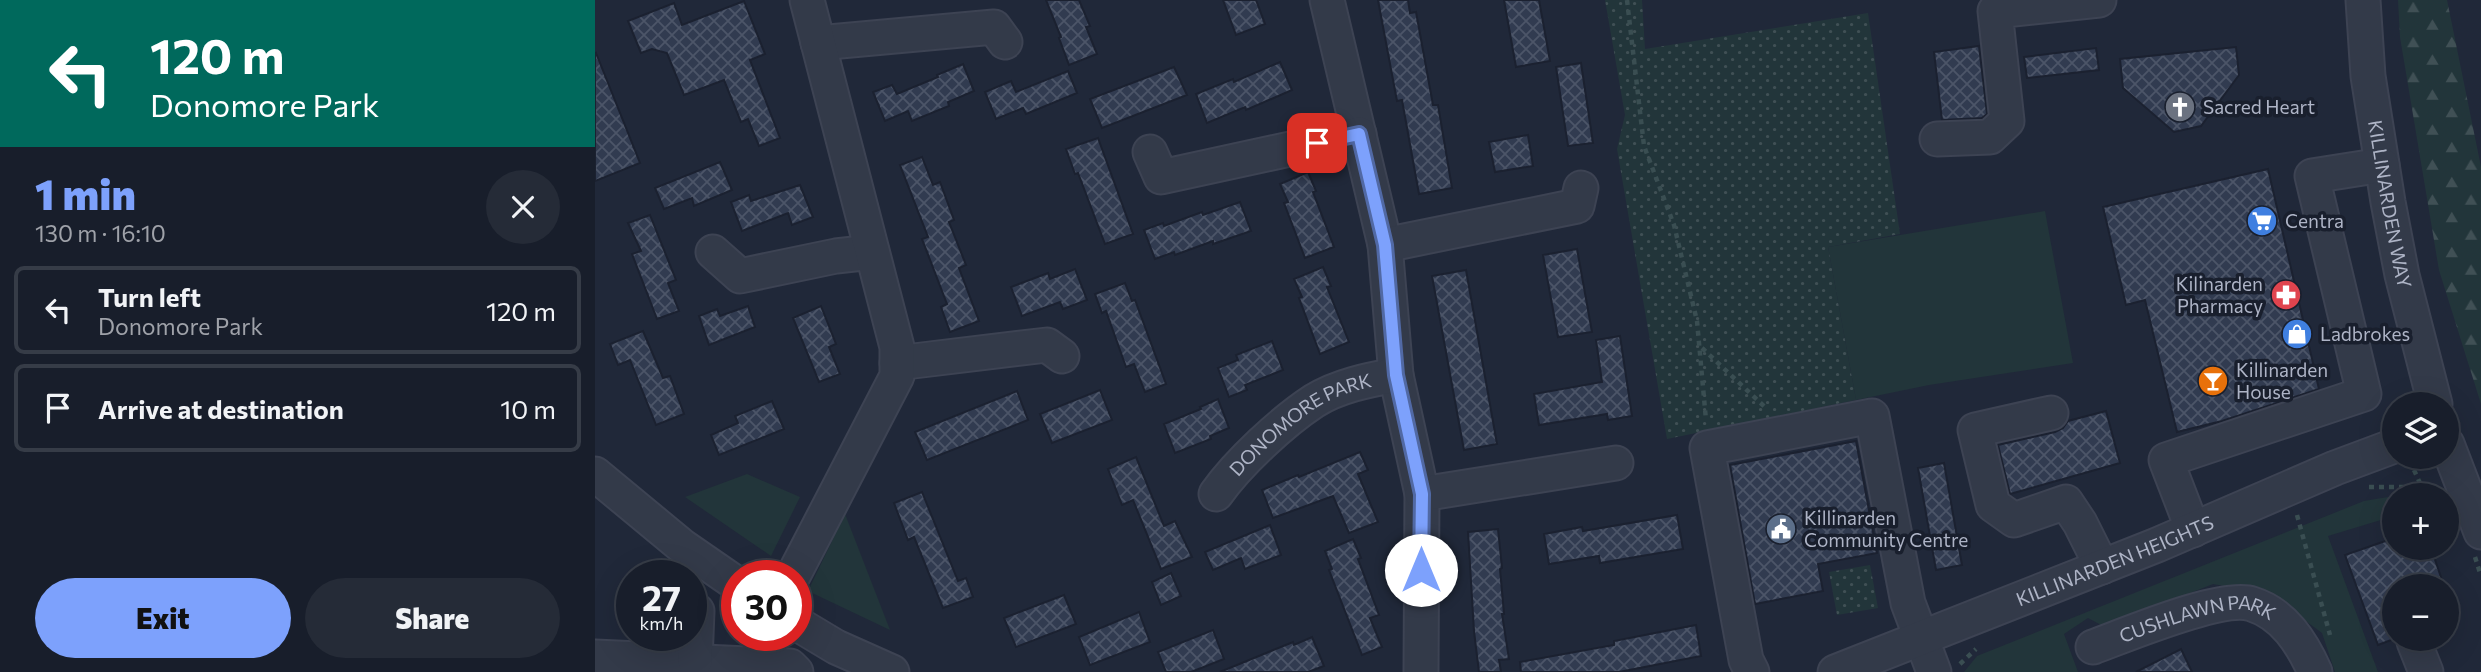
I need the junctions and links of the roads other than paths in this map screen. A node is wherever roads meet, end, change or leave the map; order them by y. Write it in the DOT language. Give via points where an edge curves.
graph roads {
  1 [pos="807,0"];
  2 [pos="1327,0"];
  3 [pos="2099,0"];
  4 [pos="2363,0"];
  5 [pos="1005,41"];
  6 [pos="818,43"];
  7 [pos="1359,134"];
  8 [pos="1937,139"];
  9 [pos="1150,152"];
  10 [pos="2382,165"];
  11 [pos="1581,188"];
  12 [pos="1385,245"];
  13 [pos="713,251"];
  14 [pos="872,252"];
  15 [pos="1062,356"];
  16 [pos="897,363"];
  17 [pos="1396,375"];
  18 [pos="2432,392"];
  19 [pos="2051,413"];
  20 [pos="2382,461"];
  21 [pos="1616,463"];
  22 [pos="2457,469"];
  23 [pos="595,474"];
  24 [pos="1216,494"];
  25 [pos="1422,494"];
  26 [pos="2193,530"];
  27 [pos="2481,532"];
  28 [pos="801,560"];
  29 [pos="2102,567"];
  30 [pos="721,573"];
  31 [pos="812,633"];
  32 [pos="1921,639"];
  33 [pos="2093,648"];
  34 [pos="695,651"];
  35 [pos="595,657"];
  36 [pos="695,661"];
  37 [pos="796,672"];
  38 [pos="892,672"];
  39 [pos="1421,672"];
  40 [pos="1752,672"];
  41 [pos="1835,672"];
  42 [pos="1934,672"];
  43 [pos="2315,672"];
  1 -- 6 [label="street"];
  2 -- 7 [label="street, DONOMORE PARK"];
  3 -- 8 [label="street" via="1995,12 2007,121 1990,137"];
  4 -- 10 [label="street, KILLINARDEN WAY" via="2368,76"];
  5 -- 6 [label="street" via="994,27"];
  6 -- 14 [label="street"];
  7 -- 9 [label="street" via="1161,177"];
  7 -- 12 [label="street, DONOMORE PARK"];
  10 -- 18 [label="street, KILLINARDEN WAY" via="2402,275"];
  10 -- 26 [label="street" via="2312,176 2364,394 2165,460"];
  11 -- 12 [label="street" via="1577,206"];
  12 -- 17 [label="street, DONOMORE PARK"];
  13 -- 14 [label="street" via="740,276"];
  14 -- 16 [label="street" via="897,347"];
  15 -- 16 [label="street" via="1047,345"];
  16 -- 28 [label="street" via="897,376"];
  17 -- 24 [label="street, DONOMORE PARK" via="1350,385 1315,401 1229,475"];
  17 -- 25 [label="street, DONOMORE PARK"];
  19 -- 29 [label="street" via="1975,430 1993,505 2014,520 2066,502"];
  20 -- 26 [label="street, KILLINARDEN HEIGHTS" via="2335,468"];
  21 -- 25 [label="street"];
  22 -- 27 [label="street"];
  23 -- 30 [label="street"];
  25 -- 39 [label="street, DONOMORE PARK"];
  26 -- 29 [label="street, KILLINARDEN HEIGHTS"];
  29 -- 32 [label="street, KILLINARDEN HEIGHTS"];
  31 -- 38 [label="street"];
  32 -- 40 [label="street" via="1908,603 1872,416 1707,448 1746,660"];
  32 -- 41 [label="street, KILLINARDEN HEIGHTS"];
  32 -- 42 [label="street"];
  33 -- 43 [label="street, CUSHLAWN PARK" via="2207,606 2250,603 2282,620"];
  34 -- 36 [label="street"];
  35 -- 36 [label="street"];
  36 -- 37 [label="street" via="790,666"];
}
